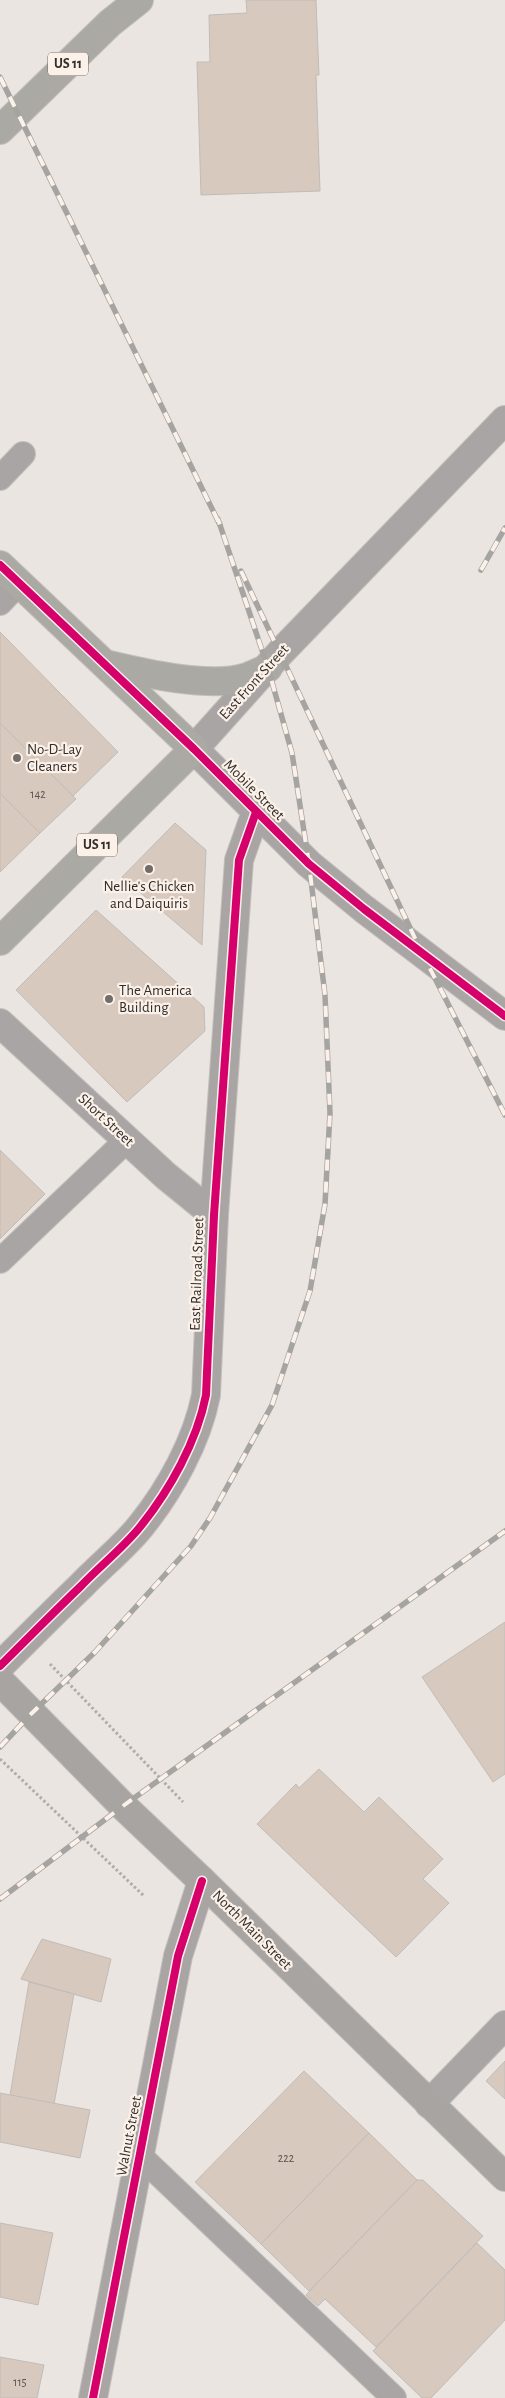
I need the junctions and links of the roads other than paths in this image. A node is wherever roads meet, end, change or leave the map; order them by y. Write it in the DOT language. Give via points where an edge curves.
graph roads {
  1 [pos="138,0"];
  2 [pos="0,130"];
  3 [pos="505,420"];
  4 [pos="23,454"];
  5 [pos="0,478"];
  6 [pos="9,574"];
  7 [pos="0,603"];
  8 [pos="104,664"];
  9 [pos="268,668"];
  10 [pos="194,749"];
  11 [pos="256,812"];
  12 [pos="0,941"];
  13 [pos="505,1016"];
  14 [pos="0,1023"];
  15 [pos="127,1140"];
  16 [pos="214,1215"];
  17 [pos="0,1261"];
  18 [pos="0,1666"];
  19 [pos="0,1681"];
  20 [pos="202,1880"];
  21 [pos="505,2025"];
  22 [pos="429,2104"];
  23 [pos="140,2156"];
  24 [pos="505,2177"];
  25 [pos="92,2398"];
  26 [pos="394,2398"];
  1 -- 2 [label="main road, US 11"];
  3 -- 9 [label="street, East Front Street"];
  4 -- 5 [label="lane"];
  6 -- 7 [label="lane"];
  6 -- 8 [label="main road, Mobile Street"];
  8 -- 9 [label="main road" via="163,676 208,680 245,678"];
  8 -- 10 [label="main road, Mobile Street"];
  9 -- 10 [label="street, East Front Street"];
  10 -- 11 [label="street, Mobile Street"];
  10 -- 12 [label="main road, East Front Street / US 11"];
  11 -- 13 [label="street, Mobile Street" via="309,864"];
  11 -- 16 [label="street, East Railroad Street" via="239,860"];
  14 -- 15 [label="street, Short Street"];
  15 -- 16 [label="street, Short Street"];
  15 -- 17 [label="lane"];
  16 -- 18 [label="street, East Railroad Street" via="206,1395 203,1412 189,1446 159,1501 139,1528"];
  19 -- 20 [label="main road, North Main Street" via="123,1806"];
  20 -- 22 [label="main road, North Main Street"];
  20 -- 23 [label="street, Walnut Street" via="178,1956"];
  21 -- 22 [label="street"];
  22 -- 24 [label="main road, North Main Street"];
  23 -- 25 [label="street, Walnut Street"];
  23 -- 26 [label="lane"];
}
